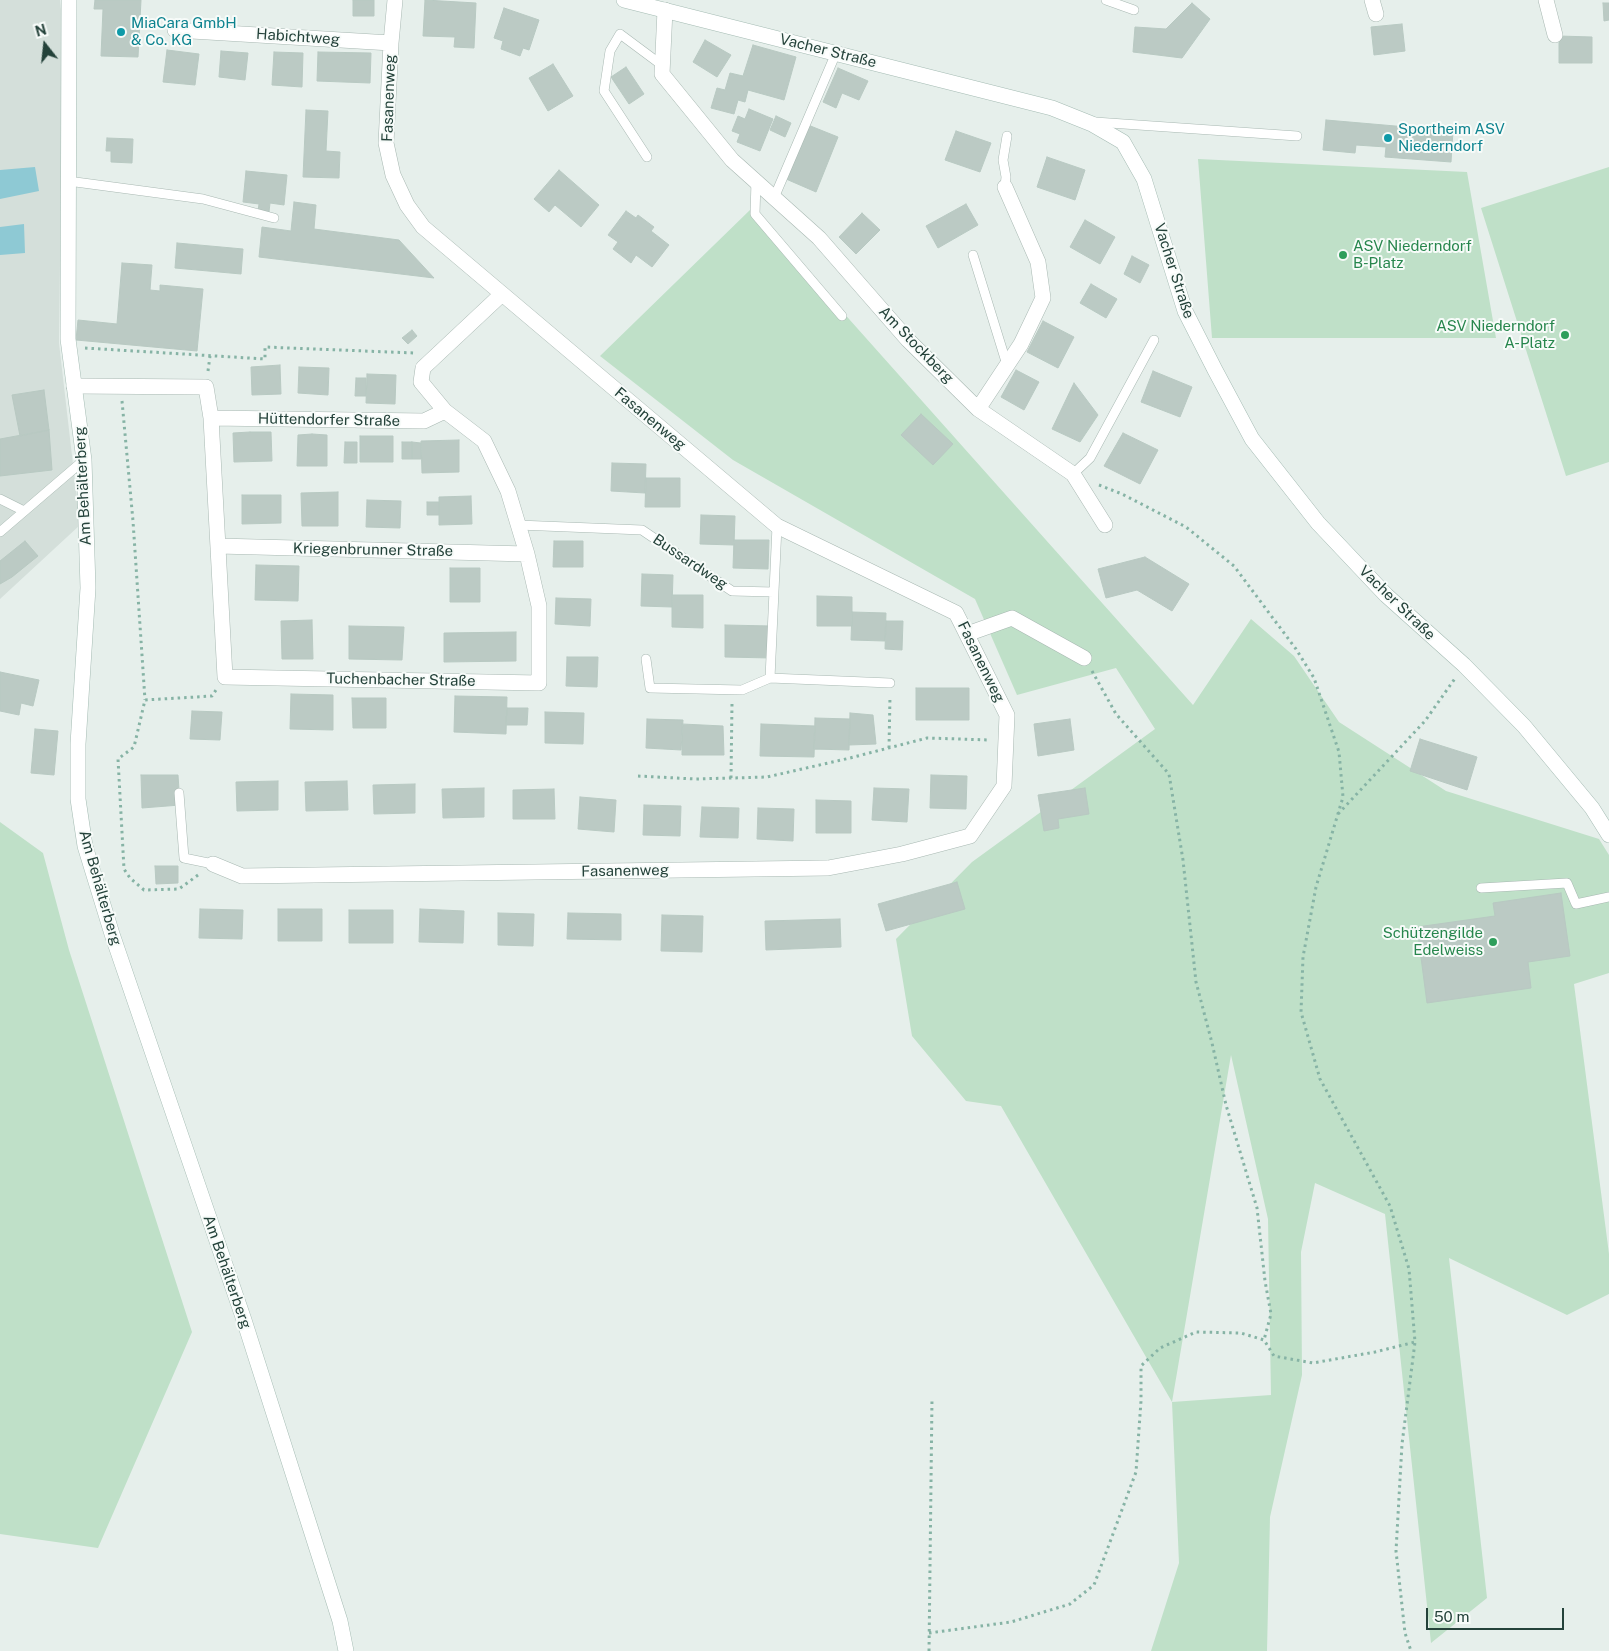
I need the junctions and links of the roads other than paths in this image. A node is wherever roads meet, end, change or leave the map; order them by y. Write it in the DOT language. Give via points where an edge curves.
graph roads {
  1 [pos="69,0"];
  2 [pos="395,0"];
  3 [pos="624,0"];
  4 [pos="1106,0"];
  5 [pos="1546,0"];
  6 [pos="665,10"];
  7 [pos="1134,10"];
  8 [pos="175,30"];
  9 [pos="1555,35"];
  10 [pos="391,43"];
  11 [pos="836,53"];
  12 [pos="663,66"];
  13 [pos="1085,121"];
  14 [pos="1008,136"];
  15 [pos="1297,136"];
  16 [pos="647,158"];
  17 [pos="68,181"];
  18 [pos="756,181"];
  19 [pos="1005,187"];
  20 [pos="774,198"];
  21 [pos="274,218"];
  22 [pos="973,255"];
  23 [pos="502,294"];
  24 [pos="842,316"];
  25 [pos="1154,340"];
  26 [pos="1007,366"];
  27 [pos="74,386"];
  28 [pos="978,409"];
  29 [pos="445,411"];
  30 [pos="211,418"];
  31 [pos="84,460"];
  32 [pos="1073,474"];
  33 [pos="0,500"];
  34 [pos="24,511"];
  35 [pos="1105,525"];
  36 [pos="518,526"];
  37 [pos="776,526"];
  38 [pos="0,532"];
  39 [pos="218,546"];
  40 [pos="527,554"];
  41 [pos="774,592"];
  42 [pos="967,634"];
  43 [pos="1084,658"];
  44 [pos="646,659"];
  45 [pos="770,678"];
  46 [pos="890,683"];
  47 [pos="179,793"];
  48 [pos="1609,835"];
  49 [pos="213,864"];
  50 [pos="1481,888"];
  51 [pos="1609,897"];
  52 [pos="346,1651"];
  1 -- 17 [label="street, Am Behälterberg"];
  2 -- 10 [label="street, Fasanenweg"];
  3 -- 6 [label="street, Vacher Straße"];
  4 -- 7 [label="lane"];
  5 -- 9 [label="street"];
  6 -- 11 [label="street, Vacher Straße"];
  6 -- 12 [label="street, Am Stockberg"];
  8 -- 10 [label="street, Habichtweg"];
  10 -- 23 [label="street, Fasanenweg" via="386,143 392,176 406,206 422,227"];
  11 -- 13 [label="street, Vacher Straße" via="1052,108"];
  11 -- 20 [label="lane"];
  12 -- 16 [label="lane, Am Stockberg" via="620,34 610,51 604,91"];
  12 -- 18 [label="street, Am Stockberg" via="662,74 732,160"];
  13 -- 15 [label="lane"];
  13 -- 48 [label="street, Vacher Straße" via="1123,142 1144,179 1185,311 1252,439 1318,524 1386,595 1464,665 1524,726 1592,808"];
  14 -- 19 [label="lane" via="1003,160"];
  17 -- 21 [label="lane" via="203,199"];
  17 -- 27 [label="street, Am Behälterberg" via="70,348"];
  18 -- 20 [label="street, Am Stockberg"];
  18 -- 24 [label="lane" via="755,214"];
  19 -- 26 [label="street" via="1038,262 1043,298"];
  20 -- 28 [label="street, Am Stockberg" via="819,238 908,340"];
  22 -- 26 [label="lane"];
  23 -- 29 [label="street, Tuchenbacher Straße" via="423,368 421,382"];
  23 -- 37 [label="street, Fasanenweg"];
  25 -- 32 [label="lane" via="1090,458"];
  26 -- 28 [label="street"];
  27 -- 30 [label="street" via="206,387"];
  27 -- 31 [label="street, Am Behälterberg"];
  28 -- 32 [label="street, Am Stockberg"];
  29 -- 30 [label="street, Hüttendorfer Straße" via="424,421"];
  29 -- 36 [label="street, Tuchenbacher Straße" via="484,440 508,491"];
  30 -- 39 [label="street"];
  31 -- 34 [label="lane"];
  31 -- 52 [label="street, Am Behälterberg" via="88,588 78,744 78,799 86,846 112,934 244,1320 340,1621"];
  32 -- 35 [label="street, Am Stockberg"];
  33 -- 34 [label="lane"];
  34 -- 38 [label="lane"];
  36 -- 40 [label="street, Tuchenbacher Straße"];
  36 -- 41 [label="lane, Bussardweg" via="642,530 732,591"];
  37 -- 41 [label="lane"];
  37 -- 42 [label="street, Fasanenweg" via="956,613"];
  39 -- 40 [label="street, Kriegenbrunner Straße"];
  39 -- 40 [label="street, Tuchenbacher Straße" via="225,677 539,683 539,606"];
  41 -- 45 [label="lane"];
  42 -- 43 [label="street" via="1012,618"];
  42 -- 49 [label="street, Fasanenweg" via="1007,715 1004,786 970,836 902,854 828,868 242,876"];
  44 -- 45 [label="lane" via="650,688 742,690"];
  45 -- 46 [label="lane"];
  47 -- 49 [label="lane" via="184,858"];
  50 -- 51 [label="lane" via="1567,883 1576,904"];
}
